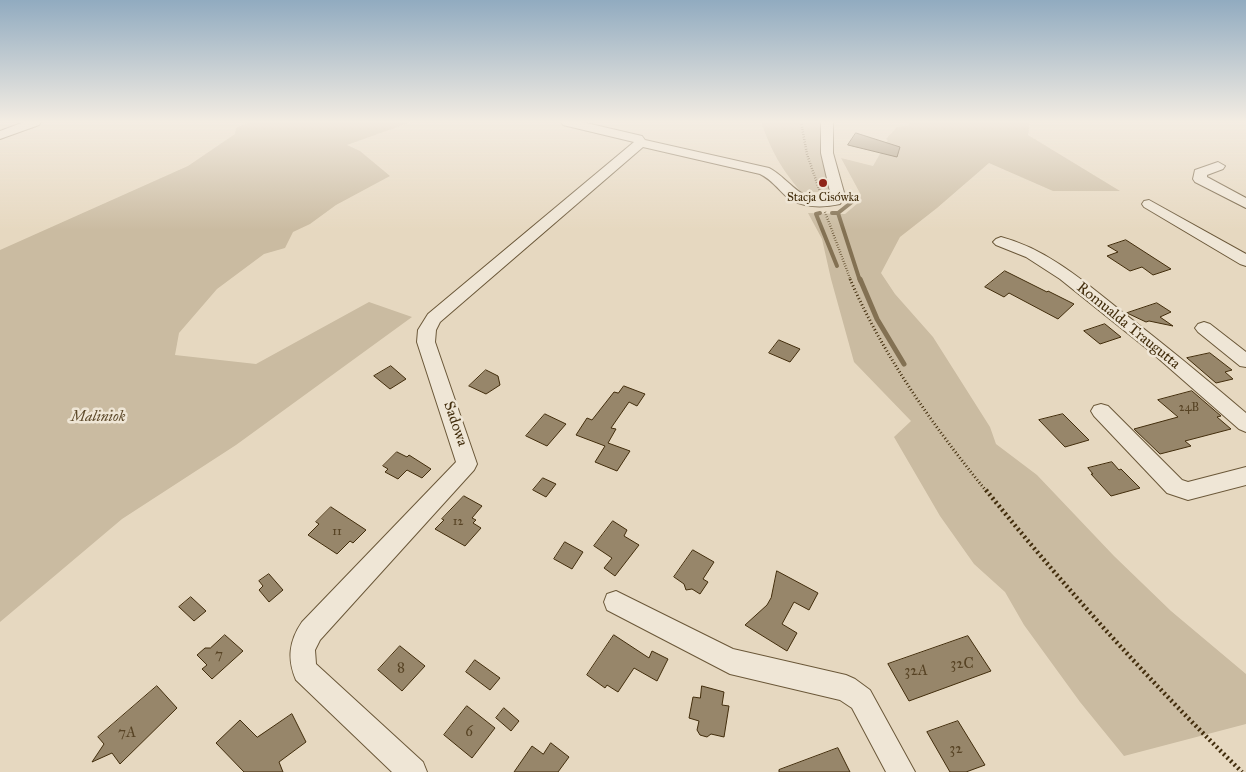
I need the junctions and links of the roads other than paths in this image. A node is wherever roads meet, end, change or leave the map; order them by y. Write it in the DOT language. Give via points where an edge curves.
graph roads {
  1 [pos="623,158"];
  2 [pos="707,158"];
  3 [pos="828,158"];
  4 [pos="1218,166"];
  5 [pos="1149,204"];
  6 [pos="1246,204"];
  7 [pos="1001,242"];
  8 [pos="1246,261"];
  9 [pos="1204,328"];
  10 [pos="1246,361"];
  11 [pos="1100,411"];
  12 [pos="1246,424"];
  13 [pos="1246,476"];
  14 [pos="616,602"];
  15 [pos="412,772"];
  16 [pos="901,772"];
  1 -- 15 [label="street, Sadowa" via="434,318 427,330 426,342 467,464 304,642 301,656 305,671"];
  2 -- 3 [label="street" via="778,176 792,194 801,199 823,202 835,201 838,196"];
  4 -- 6 [label="street" via="1200,173 1200,179"];
  5 -- 8 [label="street"];
  7 -- 12 [label="street, Romualda Traugutta" via="1031,254 1066,275"];
  9 -- 10 [label="street"];
  11 -- 13 [label="street" via="1175,486 1188,491"];
  14 -- 16 [label="street" via="730,661 846,688 861,699"];
}
